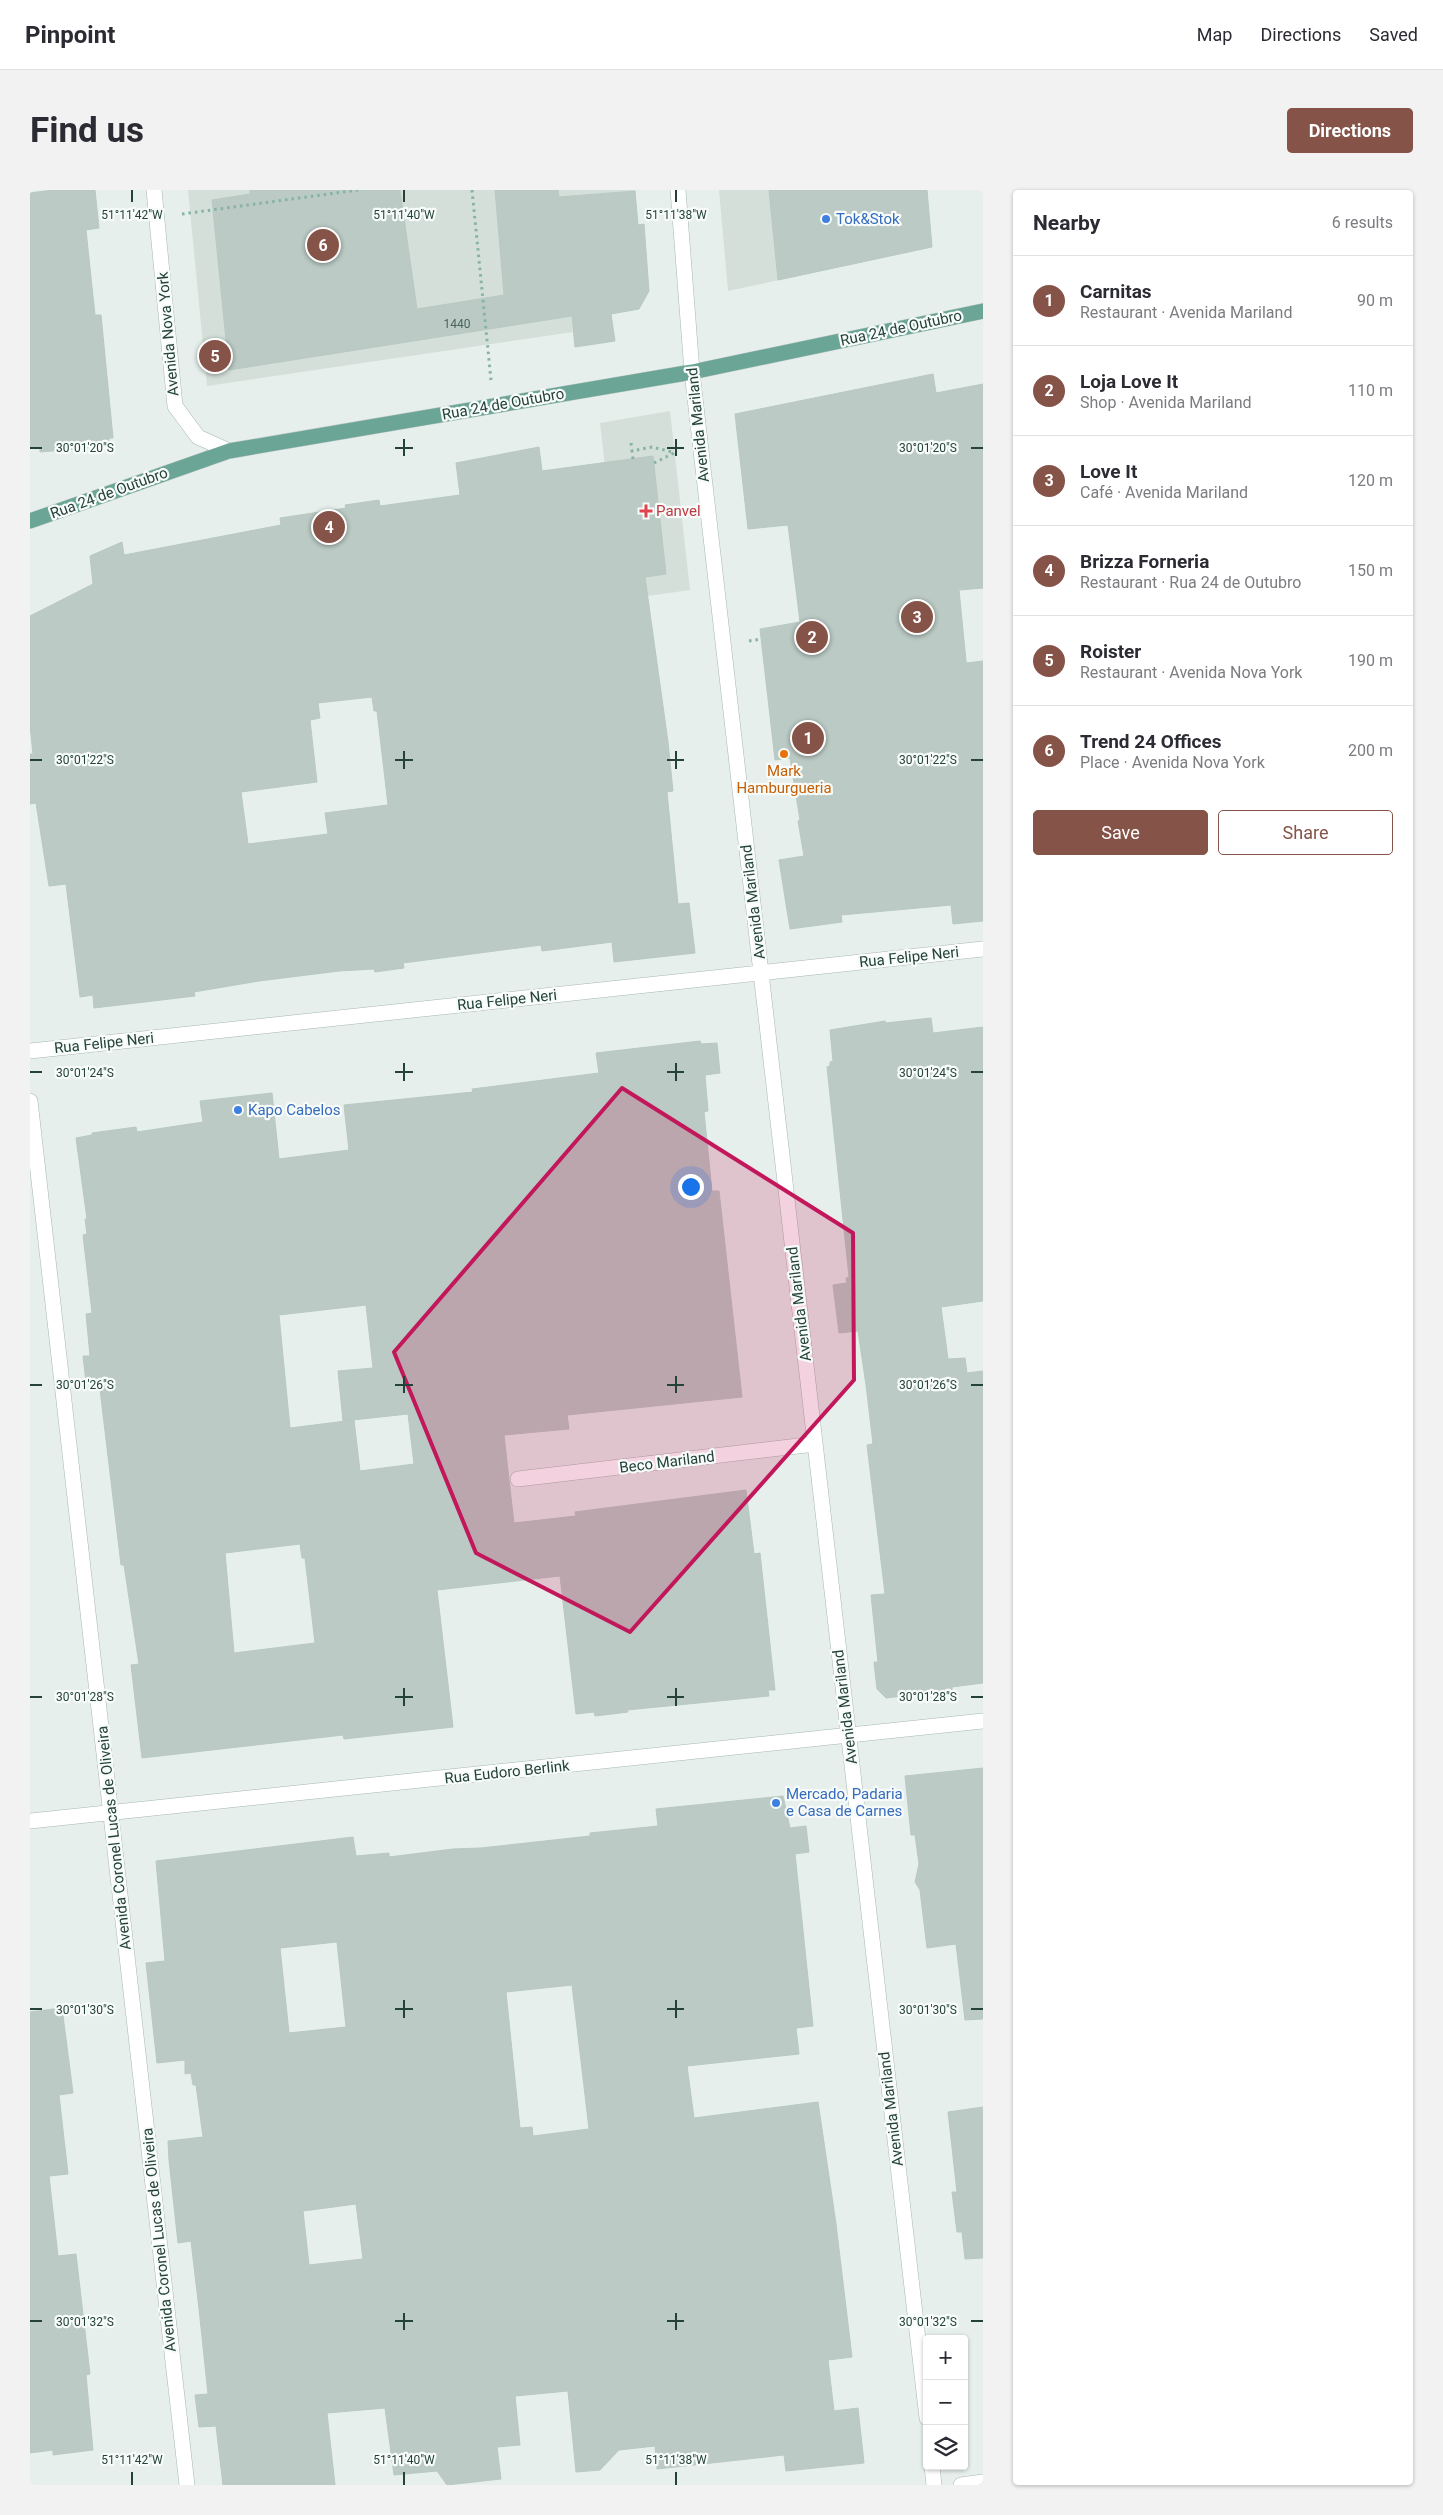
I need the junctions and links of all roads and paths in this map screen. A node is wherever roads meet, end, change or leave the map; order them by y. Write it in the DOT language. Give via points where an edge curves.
graph roads {
  1 [pos="154,190"];
  2 [pos="358,190"];
  3 [pos="472,190"];
  4 [pos="678,190"];
  5 [pos="190,213"];
  6 [pos="983,311"];
  7 [pos="692,372"];
  8 [pos="494,406"];
  9 [pos="630,443"];
  10 [pos="701,450"];
  11 [pos="229,451"];
  12 [pos="632,451"];
  13 [pos="675,453"];
  14 [pos="633,459"];
  15 [pos="654,463"];
  16 [pos="30,521"];
  17 [pos="983,948"];
  18 [pos="761,972"];
  19 [pos="30,1051"];
  20 [pos="30,1101"];
  21 [pos="815,1444"];
  22 [pos="518,1479"];
  23 [pos="983,1721"];
  24 [pos="848,1736"];
  25 [pos="111,1812"];
  26 [pos="30,1821"];
  27 [pos="923,2383"];
  28 [pos="932,2470"];
  29 [pos="983,2482"];
  30 [pos="187,2485"];
  31 [pos="934,2485"];
  32 [pos="961,2485"];
  1 -- 11 [label="street, Avenida Nova York" via="175,406 198,437"];
  2 -- 5 [label="path"];
  3 -- 8 [label="path"];
  4 -- 7 [label="street, Avenida Mariland"];
  6 -- 7 [label="main road, Rua 24 de Outubro"];
  7 -- 8 [label="main road, Rua 24 de Outubro"];
  7 -- 10 [label="street, Avenida Mariland"];
  8 -- 11 [label="main road, Rua 24 de Outubro"];
  9 -- 12 [label="path"];
  10 -- 13 [label="path"];
  10 -- 18 [label="street, Avenida Mariland"];
  11 -- 16 [label="main road, Rua 24 de Outubro"];
  12 -- 13 [label="path" via="652,447"];
  12 -- 14 [label="path"];
  13 -- 15 [label="path"];
  17 -- 18 [label="street, Rua Felipe Neri"];
  18 -- 19 [label="street, Rua Felipe Neri"];
  18 -- 21 [label="street, Avenida Mariland"];
  20 -- 25 [label="street, Avenida Coronel Lucas de Oliveira"];
  21 -- 22 [label="street, Beco Mariland"];
  21 -- 24 [label="street, Avenida Mariland"];
  23 -- 24 [label="street, Rua Eudoro Berlink"];
  24 -- 25 [label="street, Rua Eudoro Berlink"];
  24 -- 27 [label="street, Avenida Mariland"];
  25 -- 26 [label="street, Rua Eudoro Berlink"];
  25 -- 30 [label="street, Avenida Coronel Lucas de Oliveira"];
  28 -- 31 [label="street"];
  29 -- 32 [label="street"];
}
